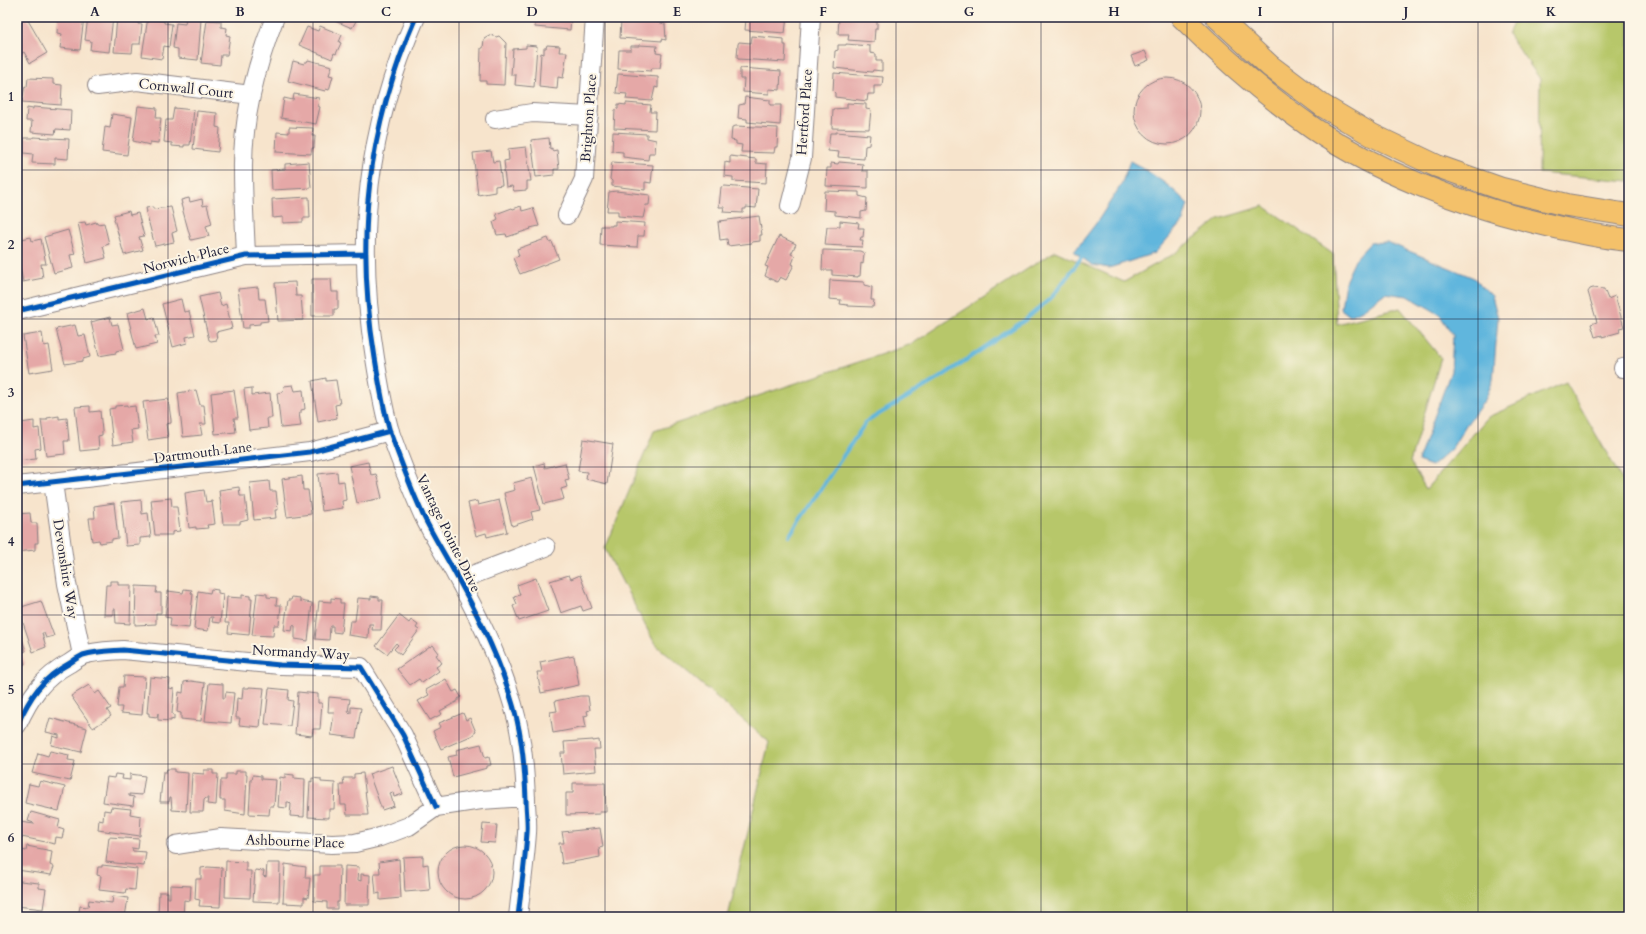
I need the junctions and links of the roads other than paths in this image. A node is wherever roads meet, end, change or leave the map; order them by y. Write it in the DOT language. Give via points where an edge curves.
graph roads {
  1 [pos="275,17"];
  2 [pos="416,17"];
  3 [pos="595,17"];
  4 [pos="811,17"];
  5 [pos="1182,17"];
  6 [pos="1217,17"];
  7 [pos="97,86"];
  8 [pos="251,95"];
  9 [pos="589,116"];
  10 [pos="495,119"];
  11 [pos="790,206"];
  12 [pos="1629,214"];
  13 [pos="567,215"];
  14 [pos="1629,240"];
  15 [pos="364,254"];
  16 [pos="246,256"];
  17 [pos="17,311"];
  18 [pos="390,431"];
  19 [pos="53,482"];
  20 [pos="17,486"];
  21 [pos="546,547"];
  22 [pos="459,580"];
  23 [pos="82,655"];
  24 [pos="17,725"];
  25 [pos="526,797"];
  26 [pos="436,807"];
  27 [pos="176,845"];
  28 [pos="518,917"];
  1 -- 8 [label="street" via="265,42"];
  2 -- 15 [label="street, Vantage Pointe Drive" via="397,63 374,148 367,200"];
  3 -- 9 [label="street, Brighton Place"];
  4 -- 11 [label="street, Hertford Place" via="802,158"];
  5 -- 14 [label="main road" via="1260,89 1315,129 1370,161 1433,191 1497,213 1562,229"];
  6 -- 12 [label="main road" via="1270,66 1323,106 1372,135 1437,166 1502,189 1566,205"];
  7 -- 8 [label="street, Cornwall Court" via="137,81"];
  8 -- 16 [label="street" via="245,132 243,170"];
  9 -- 10 [label="street" via="532,114"];
  9 -- 13 [label="street, Brighton Place" via="584,179"];
  15 -- 16 [label="street, Norwich Place"];
  15 -- 18 [label="street, Vantage Pointe Drive" via="369,325 381,396"];
  16 -- 17 [label="street, Norwich Place"];
  18 -- 19 [label="street, Dartmouth Lane" via="310,452"];
  18 -- 22 [label="street, Vantage Pointe Drive" via="424,517"];
  19 -- 20 [label="street, Dartmouth Lane"];
  19 -- 23 [label="street, Devonshire Way" via="67,584"];
  21 -- 22 [label="street"];
  22 -- 25 [label="street, Vantage Pointe Drive" via="488,638 507,685 517,721"];
  23 -- 24 [label="street" via="40,685"];
  23 -- 26 [label="street, Normandy Way" via="123,650 280,665 361,667 403,735"];
  25 -- 26 [label="street, Ashbourne Place"];
  25 -- 28 [label="street, Vantage Pointe Drive" via="527,830"];
  26 -- 27 [label="street, Ashbourne Place" via="409,826 356,843 221,838"];
}
